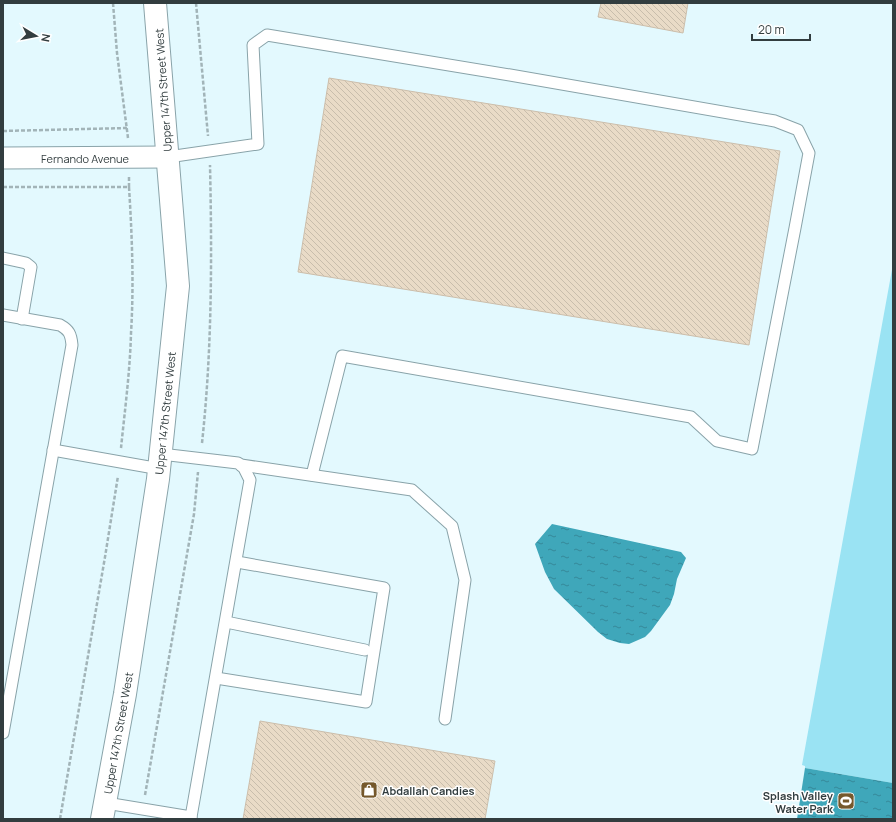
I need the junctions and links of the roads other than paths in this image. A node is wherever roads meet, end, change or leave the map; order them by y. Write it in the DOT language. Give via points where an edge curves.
graph roads {
  1 [pos="156,3"];
  2 [pos="168,157"];
  3 [pos="3,158"];
  4 [pos="3,258"];
  5 [pos="3,315"];
  6 [pos="22,319"];
  7 [pos="53,450"];
  8 [pos="160,461"];
  9 [pos="240,465"];
  10 [pos="312,476"];
  11 [pos="236,562"];
  12 [pos="226,622"];
  13 [pos="366,650"];
  14 [pos="216,678"];
  15 [pos="445,719"];
  16 [pos="3,733"];
  17 [pos="104,811"];
  18 [pos="191,818"];
  1 -- 2 [label="street, Upper 147th Street West"];
  2 -- 3 [label="street, Fernando Avenue"];
  2 -- 8 [label="street, Upper 147th Street West" via="178,286"];
  2 -- 10 [label="lane" via="258,144 253,45 267,35 775,120 798,130 809,153 752,449 718,441 691,417 342,356"];
  4 -- 6 [label="lane" via="26,263 31,267"];
  5 -- 6 [label="lane"];
  6 -- 7 [label="lane" via="60,325 71,335 72,345"];
  7 -- 8 [label="lane"];
  7 -- 16 [label="lane"];
  8 -- 9 [label="lane" via="200,459"];
  8 -- 17 [label="street, Upper 147th Street West" via="125,694"];
  9 -- 10 [label="lane"];
  9 -- 11 [label="lane" via="250,480"];
  10 -- 15 [label="lane" via="412,490 452,526 465,580"];
  11 -- 12 [label="lane"];
  11 -- 14 [label="lane" via="384,588 366,702"];
  12 -- 13 [label="lane"];
  12 -- 14 [label="lane"];
  14 -- 18 [label="lane"];
  17 -- 18 [label="lane" via="143,809"];
}
